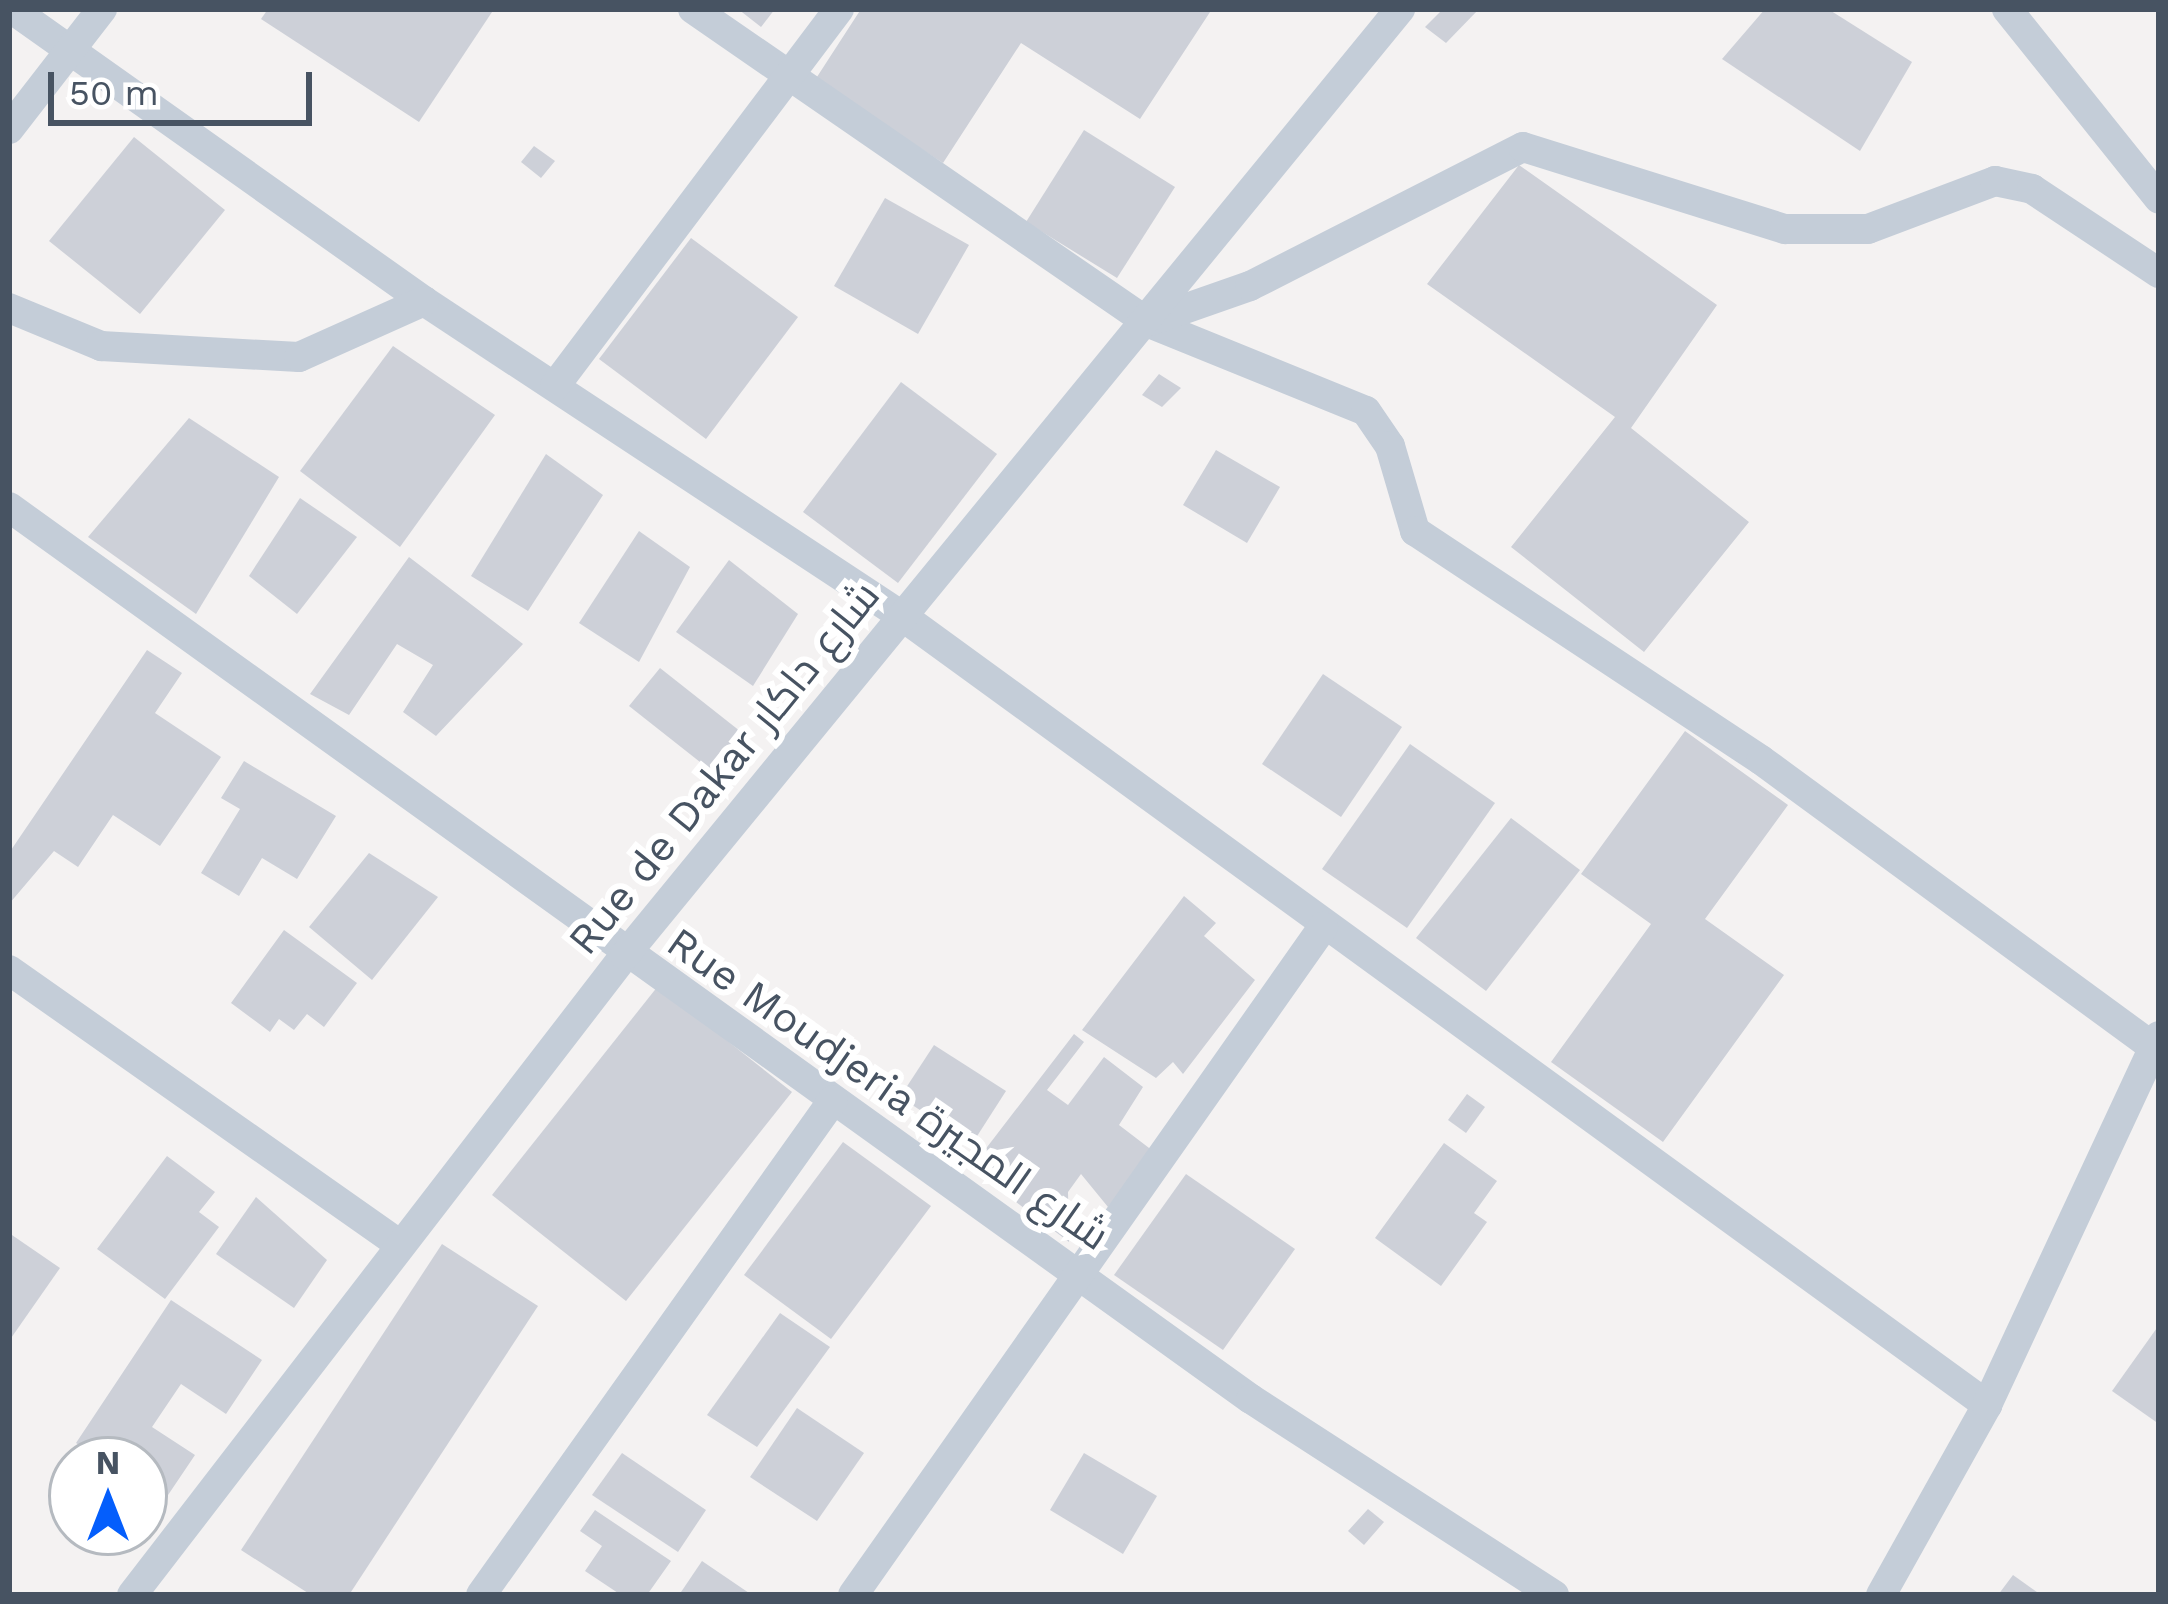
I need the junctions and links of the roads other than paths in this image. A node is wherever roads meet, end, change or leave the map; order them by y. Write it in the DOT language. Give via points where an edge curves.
graph roads {
  1 [pos="12,9"];
  2 [pos="102,9"];
  3 [pos="693,9"];
  4 [pos="838,9"];
  5 [pos="2007,9"];
  6 [pos="1395,11"];
  7 [pos="72,47"];
  8 [pos="791,77"];
  9 [pos="9,129"];
  10 [pos="2159,199"];
  11 [pos="2159,273"];
  12 [pos="424,301"];
  13 [pos="9,308"];
  14 [pos="1147,322"];
  15 [pos="555,386"];
  16 [pos="9,507"];
  17 [pos="902,616"];
  18 [pos="1323,927"];
  19 [pos="626,955"];
  20 [pos="9,970"];
  21 [pos="2154,1040"];
  22 [pos="833,1100"];
  23 [pos="397,1243"];
  24 [pos="1076,1273"];
  25 [pos="1987,1406"];
  26 [pos="132,1595"];
  27 [pos="481,1595"];
  28 [pos="853,1595"];
  29 [pos="1554,1595"];
  30 [pos="1881,1595"];
  1 -- 7 [label="street"];
  2 -- 7 [label="street"];
  3 -- 8 [label="street"];
  4 -- 8 [label="street"];
  5 -- 10 [label="street"];
  6 -- 14 [label="street, Rue de Dakar شارع داكار"];
  7 -- 9 [label="street"];
  7 -- 12 [label="street"];
  8 -- 14 [label="street"];
  8 -- 15 [label="street"];
  11 -- 14 [label="street" via="2032,189 1995,181 1868,229 1785,229 1522,147 1250,286"];
  12 -- 13 [label="street" via="299,357 101,346"];
  12 -- 15 [label="street"];
  14 -- 17 [label="street, Rue de Dakar شارع داكار"];
  14 -- 21 [label="street" via="1366,411 1390,446 1415,531 1761,760"];
  15 -- 17 [label="street"];
  16 -- 19 [label="street, Rue Moudjeria شارع المجيرة"];
  17 -- 18 [label="street"];
  17 -- 19 [label="street, Rue de Dakar شارع داكار"];
  18 -- 24 [label="street"];
  18 -- 25 [label="street"];
  19 -- 22 [label="street, Rue Moudjeria شارع المجيرة"];
  19 -- 23 [label="street, Rue de Dakar شارع داكار"];
  20 -- 23 [label="street"];
  21 -- 25 [label="street"];
  22 -- 24 [label="street, Rue Moudjeria شارع المجيرة"];
  22 -- 27 [label="street"];
  23 -- 26 [label="street, Rue de Dakar شارع داكار"];
  24 -- 28 [label="street"];
  24 -- 29 [label="street, Rue Moudjeria شارع المجيرة"];
  25 -- 30 [label="street"];
}
